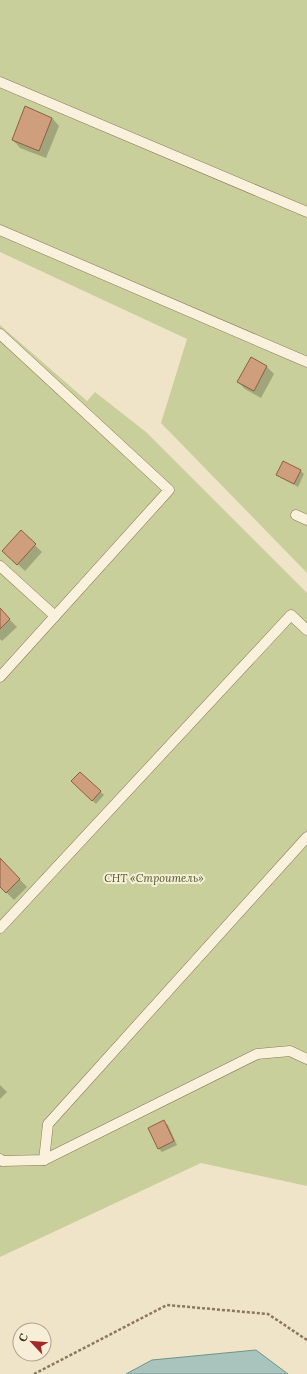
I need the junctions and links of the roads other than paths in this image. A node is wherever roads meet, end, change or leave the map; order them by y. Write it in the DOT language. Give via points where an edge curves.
graph roads {
  1 [pos="0,82"];
  2 [pos="307,212"];
  3 [pos="0,230"];
  4 [pos="0,334"];
  5 [pos="307,362"];
  6 [pos="296,515"];
  7 [pos="307,520"];
  8 [pos="0,566"];
  9 [pos="55,616"];
  10 [pos="307,630"];
  11 [pos="0,677"];
  12 [pos="307,837"];
  13 [pos="0,928"];
  14 [pos="307,1059"];
  15 [pos="0,1159"];
  16 [pos="44,1160"];
  1 -- 2 [label="lane"];
  3 -- 5 [label="lane"];
  4 -- 9 [label="lane" via="169,490"];
  6 -- 7 [label="lane"];
  8 -- 9 [label="lane"];
  9 -- 11 [label="lane"];
  10 -- 13 [label="lane" via="291,615"];
  12 -- 16 [label="lane" via="48,1124"];
  14 -- 16 [label="lane" via="290,1051 257,1054"];
  15 -- 16 [label="lane"];
}
